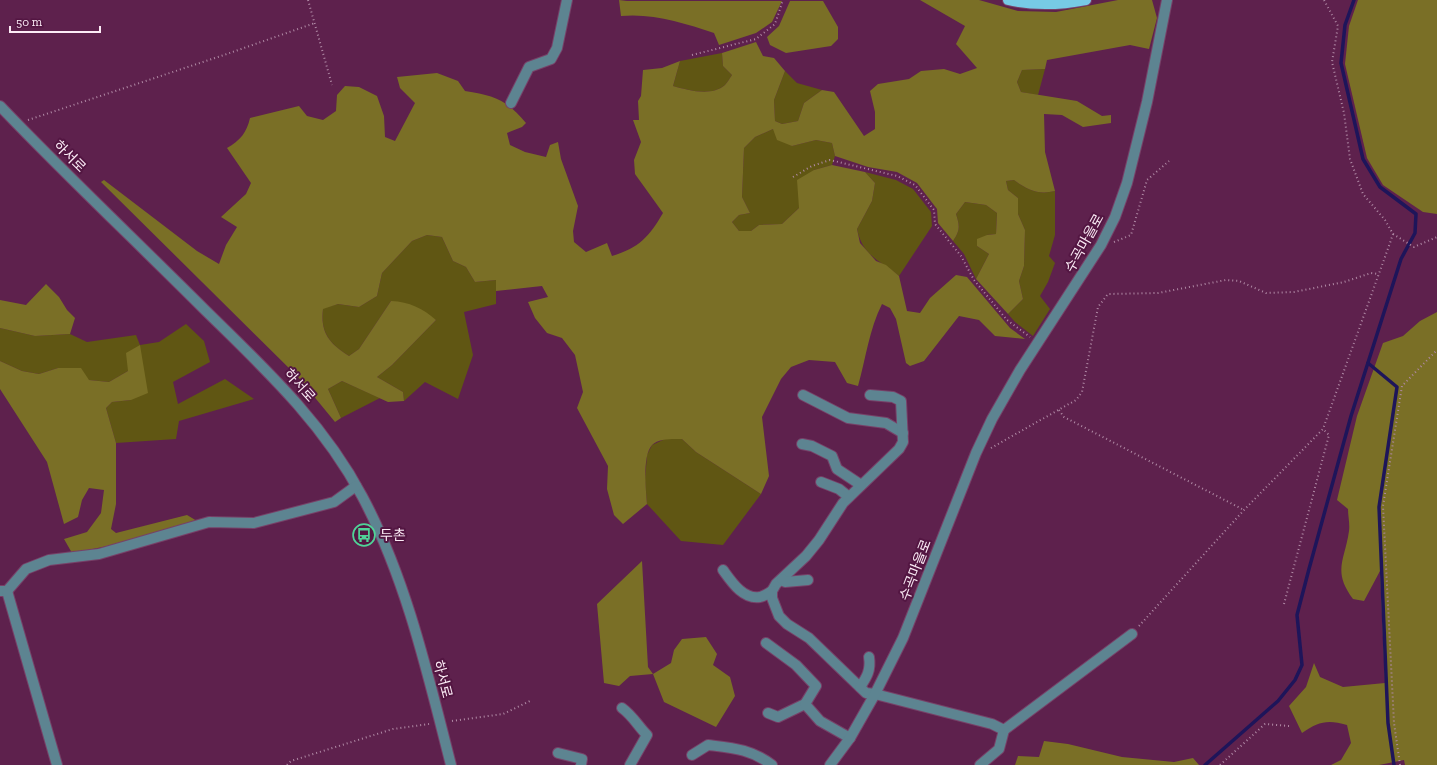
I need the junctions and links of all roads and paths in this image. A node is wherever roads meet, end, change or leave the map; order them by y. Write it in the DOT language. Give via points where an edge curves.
graph roads {
  1 [pos="308,0"];
  2 [pos="567,0"];
  3 [pos="783,0"];
  4 [pos="1008,0"];
  5 [pos="1086,0"];
  6 [pos="1167,0"];
  7 [pos="1324,0"];
  8 [pos="315,23"];
  9 [pos="692,54"];
  10 [pos="332,85"];
  11 [pos="510,103"];
  12 [pos="0,106"];
  13 [pos="18,124"];
  14 [pos="1169,161"];
  15 [pos="793,177"];
  16 [pos="1393,234"];
  17 [pos="1437,237"];
  18 [pos="1101,245"];
  19 [pos="1379,274"];
  20 [pos="1039,343"];
  21 [pos="1437,350"];
  22 [pos="803,395"];
  23 [pos="870,395"];
  24 [pos="1059,410"];
  25 [pos="1323,429"];
  26 [pos="903,433"];
  27 [pos="802,444"];
  28 [pos="976,454"];
  29 [pos="821,482"];
  30 [pos="862,485"];
  31 [pos="356,486"];
  32 [pos="849,497"];
  33 [pos="1244,510"];
  34 [pos="723,570"];
  35 [pos="782,579"];
  36 [pos="808,580"];
  37 [pos="4,591"];
  38 [pos="772,591"];
  39 [pos="1284,604"];
  40 [pos="1132,634"];
  41 [pos="766,643"];
  42 [pos="869,657"];
  43 [pos="860,687"];
  44 [pos="875,694"];
  45 [pos="532,700"];
  46 [pos="805,704"];
  47 [pos="622,708"];
  48 [pos="768,713"];
  49 [pos="440,722"];
  50 [pos="1289,726"];
  51 [pos="1004,730"];
  52 [pos="850,738"];
  53 [pos="558,753"];
  54 [pos="692,755"];
  55 [pos="57,765"];
  56 [pos="287,765"];
  57 [pos="451,765"];
  58 [pos="581,765"];
  59 [pos="630,765"];
  60 [pos="772,765"];
  61 [pos="830,765"];
  62 [pos="980,765"];
  63 [pos="1220,765"];
  64 [pos="1400,765"];
  1 -- 8 [label="path"];
  2 -- 11 [label="street" via="557,48 551,59 529,67"];
  3 -- 9 [label="path" via="775,24 756,39"];
  4 -- 5 [label="main road" via="1057,4"];
  6 -- 18 [label="street, 수곡마을로" via="1147,102 1126,183 1115,217"];
  7 -- 16 [label="path" via="1338,26 1332,62 1344,113 1350,159 1363,194"];
  8 -- 10 [label="path"];
  8 -- 13 [label="path" via="35,116"];
  12 -- 13 [label="street, 하서로"];
  13 -- 31 [label="street, 하서로" via="253,355 308,416 335,451"];
  14 -- 18 [label="path" via="1147,180 1131,235"];
  15 -- 20 [label="path" via="812,166 830,160 898,176 915,185 934,210 935,224 961,256 974,280 1007,320"];
  16 -- 17 [label="path" via="1414,247"];
  16 -- 19 [label="path"];
  18 -- 20 [label="street, 수곡마을로"];
  19 -- 24 [label="path" via="1372,273 1344,282 1294,292 1266,293 1240,281 1226,280 1158,293 1108,294 1098,307 1082,392 1076,400"];
  19 -- 25 [label="path"];
  20 -- 28 [label="street, 수곡마을로" via="992,419"];
  21 -- 64 [label="path" via="1402,386 1383,506 1394,724"];
  22 -- 26 [label="street" via="848,418 886,424"];
  23 -- 26 [label="street" via="893,397 901,401"];
  24 -- 28 [label="path" via="986,451"];
  24 -- 33 [label="path" via="1064,417"];
  25 -- 33 [label="path"];
  25 -- 39 [label="path" via="1329,435"];
  26 -- 30 [label="street" via="903,442 899,450"];
  27 -- 30 [label="street" via="832,456 837,469"];
  28 -- 44 [label="street, 수곡마을로" via="903,638"];
  29 -- 32 [label="street" via="839,489"];
  30 -- 32 [label="street"];
  31 -- 37 [label="street" via="334,502 254,523 209,522 99,554 49,560 26,569"];
  31 -- 49 [label="street, 하서로" via="377,527 416,633"];
  32 -- 35 [label="street" via="806,556"];
  33 -- 40 [label="path"];
  34 -- 38 [label="street" via="733,585 746,595 760,597"];
  35 -- 36 [label="street" via="785,582"];
  35 -- 38 [label="street"];
  37 -- 55 [label="street"];
  38 -- 43 [label="street" via="778,616 809,638"];
  40 -- 51 [label="street"];
  41 -- 46 [label="street" via="796,664 816,686"];
  42 -- 43 [label="street" via="870,666"];
  43 -- 44 [label="street" via="866,693"];
  44 -- 51 [label="street" via="992,724"];
  44 -- 52 [label="street, 수곡마을로"];
  45 -- 49 [label="path" via="503,714"];
  46 -- 48 [label="street" via="778,717"];
  46 -- 52 [label="street" via="820,722"];
  47 -- 59 [label="street" via="632,715 647,735"];
  49 -- 56 [label="path" via="393,729 291,761"];
  49 -- 57 [label="street, 하서로"];
  50 -- 63 [label="path" via="1265,724"];
  51 -- 62 [label="street" via="999,749"];
  52 -- 61 [label="street, 수곡마을로"];
  53 -- 58 [label="street" via="582,759"];
  54 -- 60 [label="street" via="708,745 742,749 760,755"];
}
